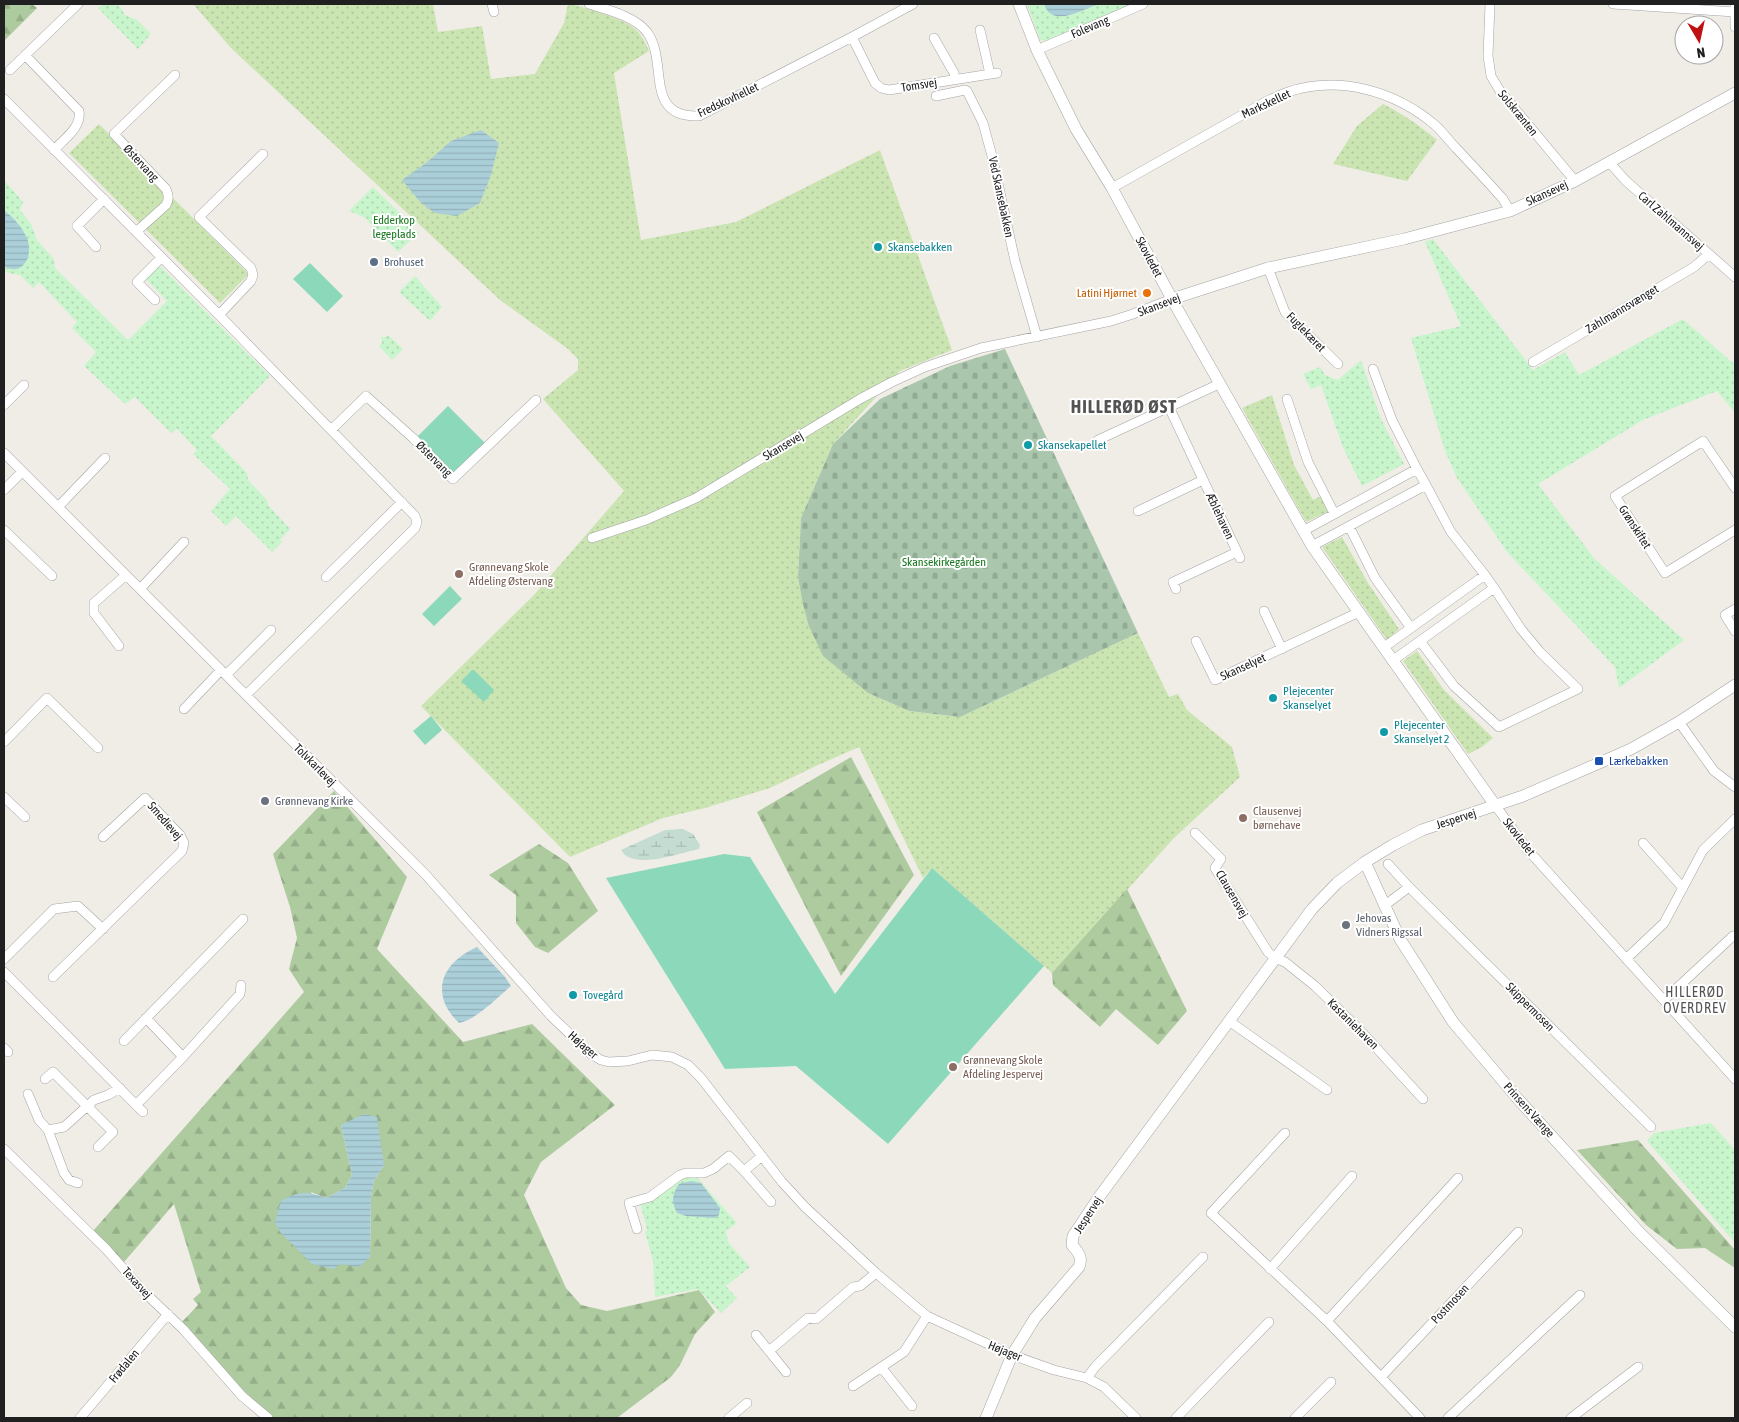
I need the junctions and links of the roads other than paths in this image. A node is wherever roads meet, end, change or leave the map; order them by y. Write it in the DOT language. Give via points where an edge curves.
graph roads {
  1 [pos="78,4"];
  2 [pos="589,4"];
  3 [pos="913,4"];
  4 [pos="1019,4"];
  5 [pos="1143,4"];
  6 [pos="1490,4"];
  7 [pos="1613,4"];
  8 [pos="1735,9"];
  9 [pos="1735,27"];
  10 [pos="980,30"];
  11 [pos="852,38"];
  12 [pos="934,38"];
  13 [pos="1037,50"];
  14 [pos="25,55"];
  15 [pos="10,70"];
  16 [pos="175,75"];
  17 [pos="955,79"];
  18 [pos="1735,93"];
  19 [pos="936,96"];
  20 [pos="4,100"];
  21 [pos="54,150"];
  22 [pos="263,154"];
  23 [pos="1609,162"];
  24 [pos="1574,181"];
  25 [pos="1112,188"];
  26 [pos="104,199"];
  27 [pos="1510,211"];
  28 [pos="136,232"];
  29 [pos="96,247"];
  30 [pos="1709,254"];
  31 [pos="161,258"];
  32 [pos="1268,268"];
  33 [pos="1735,278"];
  34 [pos="1172,299"];
  35 [pos="155,300"];
  36 [pos="219,315"];
  37 [pos="1037,336"];
  38 [pos="1532,361"];
  39 [pos="1338,364"];
  40 [pos="1373,368"];
  41 [pos="1219,384"];
  42 [pos="24,385"];
  43 [pos="1287,399"];
  44 [pos="536,400"];
  45 [pos="4,405"];
  46 [pos="1169,407"];
  47 [pos="331,430"];
  48 [pos="1098,440"];
  49 [pos="4,453"];
  50 [pos="105,458"];
  51 [pos="1417,469"];
  52 [pos="22,472"];
  53 [pos="1203,480"];
  54 [pos="1426,485"];
  55 [pos="1735,488"];
  56 [pos="4,490"];
  57 [pos="402,502"];
  58 [pos="58,507"];
  59 [pos="1138,510"];
  60 [pos="1334,513"];
  61 [pos="1349,526"];
  62 [pos="4,530"];
  63 [pos="1735,530"];
  64 [pos="1303,531"];
  65 [pos="592,538"];
  66 [pos="184,542"];
  67 [pos="1312,546"];
  68 [pos="126,575"];
  69 [pos="1485,575"];
  70 [pos="52,576"];
  71 [pos="326,577"];
  72 [pos="1494,588"];
  73 [pos="140,589"];
  74 [pos="1176,589"];
  75 [pos="1735,609"];
  76 [pos="1264,611"];
  77 [pos="1359,612"];
  78 [pos="1411,628"];
  79 [pos="271,630"];
  80 [pos="1735,631"];
  81 [pos="1196,641"];
  82 [pos="1420,641"];
  83 [pos="119,646"];
  84 [pos="1282,648"];
  85 [pos="1384,648"];
  86 [pos="1392,660"];
  87 [pos="223,673"];
  88 [pos="1735,685"];
  89 [pos="246,695"];
  90 [pos="184,709"];
  91 [pos="1679,722"];
  92 [pos="4,742"];
  93 [pos="98,748"];
  94 [pos="1735,787"];
  95 [pos="4,797"];
  96 [pos="1496,805"];
  97 [pos="25,817"];
  98 [pos="1735,819"];
  99 [pos="1195,833"];
  100 [pos="103,837"];
  101 [pos="1643,843"];
  102 [pos="1364,862"];
  103 [pos="1388,864"];
  104 [pos="426,875"];
  105 [pos="1409,887"];
  106 [pos="1683,888"];
  107 [pos="1384,906"];
  108 [pos="243,919"];
  109 [pos="103,929"];
  110 [pos="1733,936"];
  111 [pos="1275,958"];
  112 [pos="4,959"];
  113 [pos="1626,959"];
  114 [pos="4,972"];
  115 [pos="53,978"];
  116 [pos="241,985"];
  117 [pos="1664,1000"];
  118 [pos="146,1018"];
  119 [pos="1229,1021"];
  120 [pos="124,1041"];
  121 [pos="183,1057"];
  122 [pos="1734,1076"];
  123 [pos="45,1079"];
  124 [pos="120,1088"];
  125 [pos="1327,1090"];
  126 [pos="28,1094"];
  127 [pos="1423,1100"];
  128 [pos="87,1105"];
  129 [pos="136,1105"];
  130 [pos="143,1112"];
  131 [pos="1651,1127"];
  132 [pos="48,1130"];
  133 [pos="1285,1134"];
  134 [pos="98,1147"];
  135 [pos="4,1149"];
  136 [pos="762,1156"];
  137 [pos="744,1171"];
  138 [pos="1352,1176"];
  139 [pos="1458,1178"];
  140 [pos="78,1183"];
  141 [pos="771,1202"];
  142 [pos="637,1229"];
  143 [pos="1518,1232"];
  144 [pos="1203,1257"];
  145 [pos="1270,1268"];
  146 [pos="876,1273"];
  147 [pos="1580,1295"];
  148 [pos="168,1314"];
  149 [pos="927,1316"];
  150 [pos="1327,1321"];
  151 [pos="1269,1322"];
  152 [pos="1735,1327"];
  153 [pos="756,1335"];
  154 [pos="769,1351"];
  155 [pos="1012,1355"];
  156 [pos="881,1367"];
  157 [pos="1638,1367"];
  158 [pos="786,1372"];
  159 [pos="1382,1376"];
  160 [pos="1087,1378"];
  161 [pos="1331,1382"];
  162 [pos="853,1386"];
  163 [pos="747,1403"];
  164 [pos="912,1406"];
  165 [pos="80,1418"];
  166 [pos="268,1418"];
  167 [pos="729,1418"];
  168 [pos="986,1418"];
  169 [pos="1136,1418"];
  170 [pos="1176,1418"];
  171 [pos="1295,1418"];
  172 [pos="1420,1418"];
  173 [pos="1448,1418"];
  174 [pos="1570,1418"];
  1 -- 14 [label="street"];
  2 -- 11 [label="street, Fredskovhellet" via="623,16 647,32 652,42 662,95 676,113 687,116 699,116"];
  3 -- 11 [label="street, Fredskovhellet"];
  4 -- 13 [label="street, Skovledet"];
  5 -- 13 [label="street, Folevang"];
  6 -- 24 [label="street, Solskrænten" via="1488,56 1491,76"];
  7 -- 8 [label="street"];
  8 -- 9 [label="street"];
  10 -- 17 [label="street, Tomsvej" via="994,73"];
  11 -- 17 [label="street, Tomsvej" via="875,83 881,88 889,90"];
  12 -- 17 [label="street, Tomsvej"];
  13 -- 25 [label="street, Skovledet" via="1076,129"];
  14 -- 15 [label="street"];
  14 -- 21 [label="street" via="79,111 79,123"];
  16 -- 28 [label="street, Østervang" via="114,134 169,194 166,205"];
  18 -- 23 [label="street, Skansevej"];
  19 -- 37 [label="street, Ved Skansebakken" via="967,91 983,123 1015,261"];
  20 -- 21 [label="street"];
  21 -- 26 [label="street"];
  22 -- 36 [label="street" via="199,217 251,268 253,275"];
  23 -- 24 [label="street, Skansevej"];
  23 -- 30 [label="street, Carl Zahlmannsvej"];
  24 -- 27 [label="street, Skansevej"];
  25 -- 27 [label="street, Markskellet" via="1267,101 1288,92 1334,85 1363,88 1385,95 1436,126 1503,199"];
  25 -- 34 [label="street, Skovledet"];
  26 -- 28 [label="street"];
  26 -- 29 [label="street" via="77,226"];
  27 -- 32 [label="street, Skansevej" via="1404,240"];
  28 -- 31 [label="street"];
  30 -- 33 [label="street, Carl Zahlmannsvej"];
  30 -- 38 [label="street, Zahlmannsvænget" via="1694,267"];
  31 -- 35 [label="street" via="137,282"];
  31 -- 36 [label="street"];
  32 -- 34 [label="street, Skansevej"];
  32 -- 39 [label="street, Fuglekæret" via="1285,312"];
  34 -- 37 [label="street, Skansevej" via="1111,321"];
  34 -- 41 [label="street, Skovledet"];
  36 -- 47 [label="street"];
  37 -- 65 [label="street, Skansevej" via="981,348 900,378 696,498 646,520"];
  40 -- 51 [label="street" via="1392,420"];
  41 -- 46 [label="street"];
  41 -- 64 [label="street, Skovledet"];
  42 -- 45 [label="street"];
  43 -- 60 [label="street" via="1308,462"];
  44 -- 47 [label="street, Østervang" via="453,479 414,438 366,396"];
  46 -- 48 [label="street"];
  46 -- 53 [label="street, Æblehaven"];
  47 -- 57 [label="street"];
  49 -- 52 [label="street, Tolvkarlevej"];
  50 -- 58 [label="street"];
  51 -- 54 [label="street"];
  51 -- 60 [label="street"];
  52 -- 56 [label="street"];
  52 -- 58 [label="street, Tolvkarlevej"];
  53 -- 59 [label="street, Æblehaven"];
  53 -- 74 [label="street, Æblehaven" via="1238,555 1173,582"];
  54 -- 61 [label="street"];
  54 -- 69 [label="street" via="1451,532"];
  55 -- 63 [label="street, Grønskiftet" via="1704,441 1615,496 1665,573"];
  57 -- 71 [label="street"];
  57 -- 89 [label="street" via="415,516 415,528"];
  58 -- 68 [label="street, Tolvkarlevej"];
  60 -- 64 [label="street"];
  61 -- 67 [label="street"];
  61 -- 78 [label="street" via="1375,578"];
  62 -- 70 [label="street"];
  64 -- 67 [label="street, Skovledet"];
  66 -- 73 [label="street"];
  67 -- 77 [label="street, Skovledet"];
  68 -- 73 [label="street, Tolvkarlevej"];
  68 -- 83 [label="street" via="94,603 94,613"];
  69 -- 72 [label="street"];
  69 -- 78 [label="street"];
  72 -- 82 [label="street"];
  72 -- 82 [label="street" via="1540,652 1578,689 1499,727 1454,686"];
  73 -- 87 [label="street, Tolvkarlevej"];
  75 -- 80 [label="street" via="1725,615"];
  76 -- 84 [label="street"];
  77 -- 84 [label="street, Skanselyet"];
  77 -- 85 [label="street, Skovledet"];
  78 -- 85 [label="street"];
  79 -- 87 [label="street"];
  81 -- 84 [label="street, Skanselyet" via="1215,680"];
  82 -- 86 [label="street"];
  85 -- 86 [label="street, Skovledet"];
  86 -- 96 [label="street, Skovledet"];
  87 -- 89 [label="street, Tolvkarlevej"];
  87 -- 90 [label="street"];
  88 -- 91 [label="street, Jespervej"];
  89 -- 104 [label="street, Tolvkarlevej"];
  91 -- 94 [label="street" via="1714,771"];
  91 -- 96 [label="street, Jespervej" via="1631,749"];
  92 -- 93 [label="street" via="47,698"];
  95 -- 97 [label="street"];
  96 -- 102 [label="street, Jespervej" via="1422,830"];
  96 -- 113 [label="street, Skovledet" via="1527,849"];
  98 -- 106 [label="street" via="1703,850"];
  99 -- 111 [label="street, Clausensvej" via="1221,859 1215,868"];
  100 -- 109 [label="street, Smedievej" via="144,798 184,843 182,851"];
  101 -- 106 [label="street"];
  102 -- 107 [label="street, Prinsens Vænge"];
  102 -- 111 [label="street, Jespervej" via="1337,883 1312,909"];
  103 -- 105 [label="street, Skippermosen"];
  104 -- 136 [label="street, Højager" via="551,1016 591,1054 609,1062 652,1056 672,1057 688,1065"];
  105 -- 107 [label="street"];
  105 -- 131 [label="street, Skippermosen"];
  106 -- 113 [label="street" via="1664,923"];
  107 -- 152 [label="street, Prinsens Vænge" via="1400,939 1452,1022 1638,1231"];
  108 -- 118 [label="street"];
  109 -- 112 [label="street" via="78,906 54,908"];
  109 -- 115 [label="street, Smedievej"];
  110 -- 117 [label="street"];
  111 -- 119 [label="street, Jespervej"];
  111 -- 127 [label="street, Kastaniehaven" via="1315,986"];
  113 -- 117 [label="street, Skovledet"];
  114 -- 124 [label="street"];
  116 -- 121 [label="street" via="240,994"];
  117 -- 122 [label="street, Skovledet"];
  118 -- 120 [label="street"];
  118 -- 121 [label="street"];
  119 -- 125 [label="street"];
  119 -- 155 [label="street, Jespervej" via="1094,1204 1072,1245 1082,1262 1035,1318"];
  121 -- 129 [label="street"];
  123 -- 128 [label="street" via="53,1072"];
  124 -- 128 [label="street"];
  124 -- 129 [label="street"];
  126 -- 132 [label="street" via="39,1120"];
  128 -- 132 [label="street" via="64,1127"];
  128 -- 134 [label="street" via="114,1132"];
  129 -- 130 [label="street"];
  132 -- 140 [label="street" via="64,1173 69,1180"];
  133 -- 145 [label="street" via="1212,1213"];
  135 -- 148 [label="street, Texasvej"];
  136 -- 137 [label="street"];
  136 -- 146 [label="street, Højager" via="804,1207"];
  137 -- 141 [label="street"];
  137 -- 142 [label="street" via="729,1156 704,1173 680,1175 650,1197 629,1203"];
  138 -- 145 [label="street"];
  139 -- 150 [label="street"];
  143 -- 159 [label="street, Postmosen"];
  144 -- 160 [label="street"];
  145 -- 150 [label="street"];
  146 -- 149 [label="street, Højager"];
  146 -- 154 [label="street" via="860,1286 853,1287 816,1319 808,1318"];
  147 -- 173 [label="street"];
  148 -- 165 [label="street, Frødalen"];
  148 -- 166 [label="street, Texasvej" via="242,1396"];
  149 -- 155 [label="street, Højager"];
  149 -- 156 [label="street" via="904,1352"];
  150 -- 159 [label="street"];
  151 -- 170 [label="street"];
  153 -- 154 [label="street"];
  154 -- 158 [label="street"];
  155 -- 160 [label="street, Højager"];
  155 -- 168 [label="street, Jespervej"];
  156 -- 162 [label="street"];
  156 -- 164 [label="street"];
  157 -- 174 [label="street"];
  159 -- 172 [label="street"];
  160 -- 169 [label="street, Højager" via="1104,1387"];
  161 -- 171 [label="street"];
  163 -- 167 [label="street"];
}
